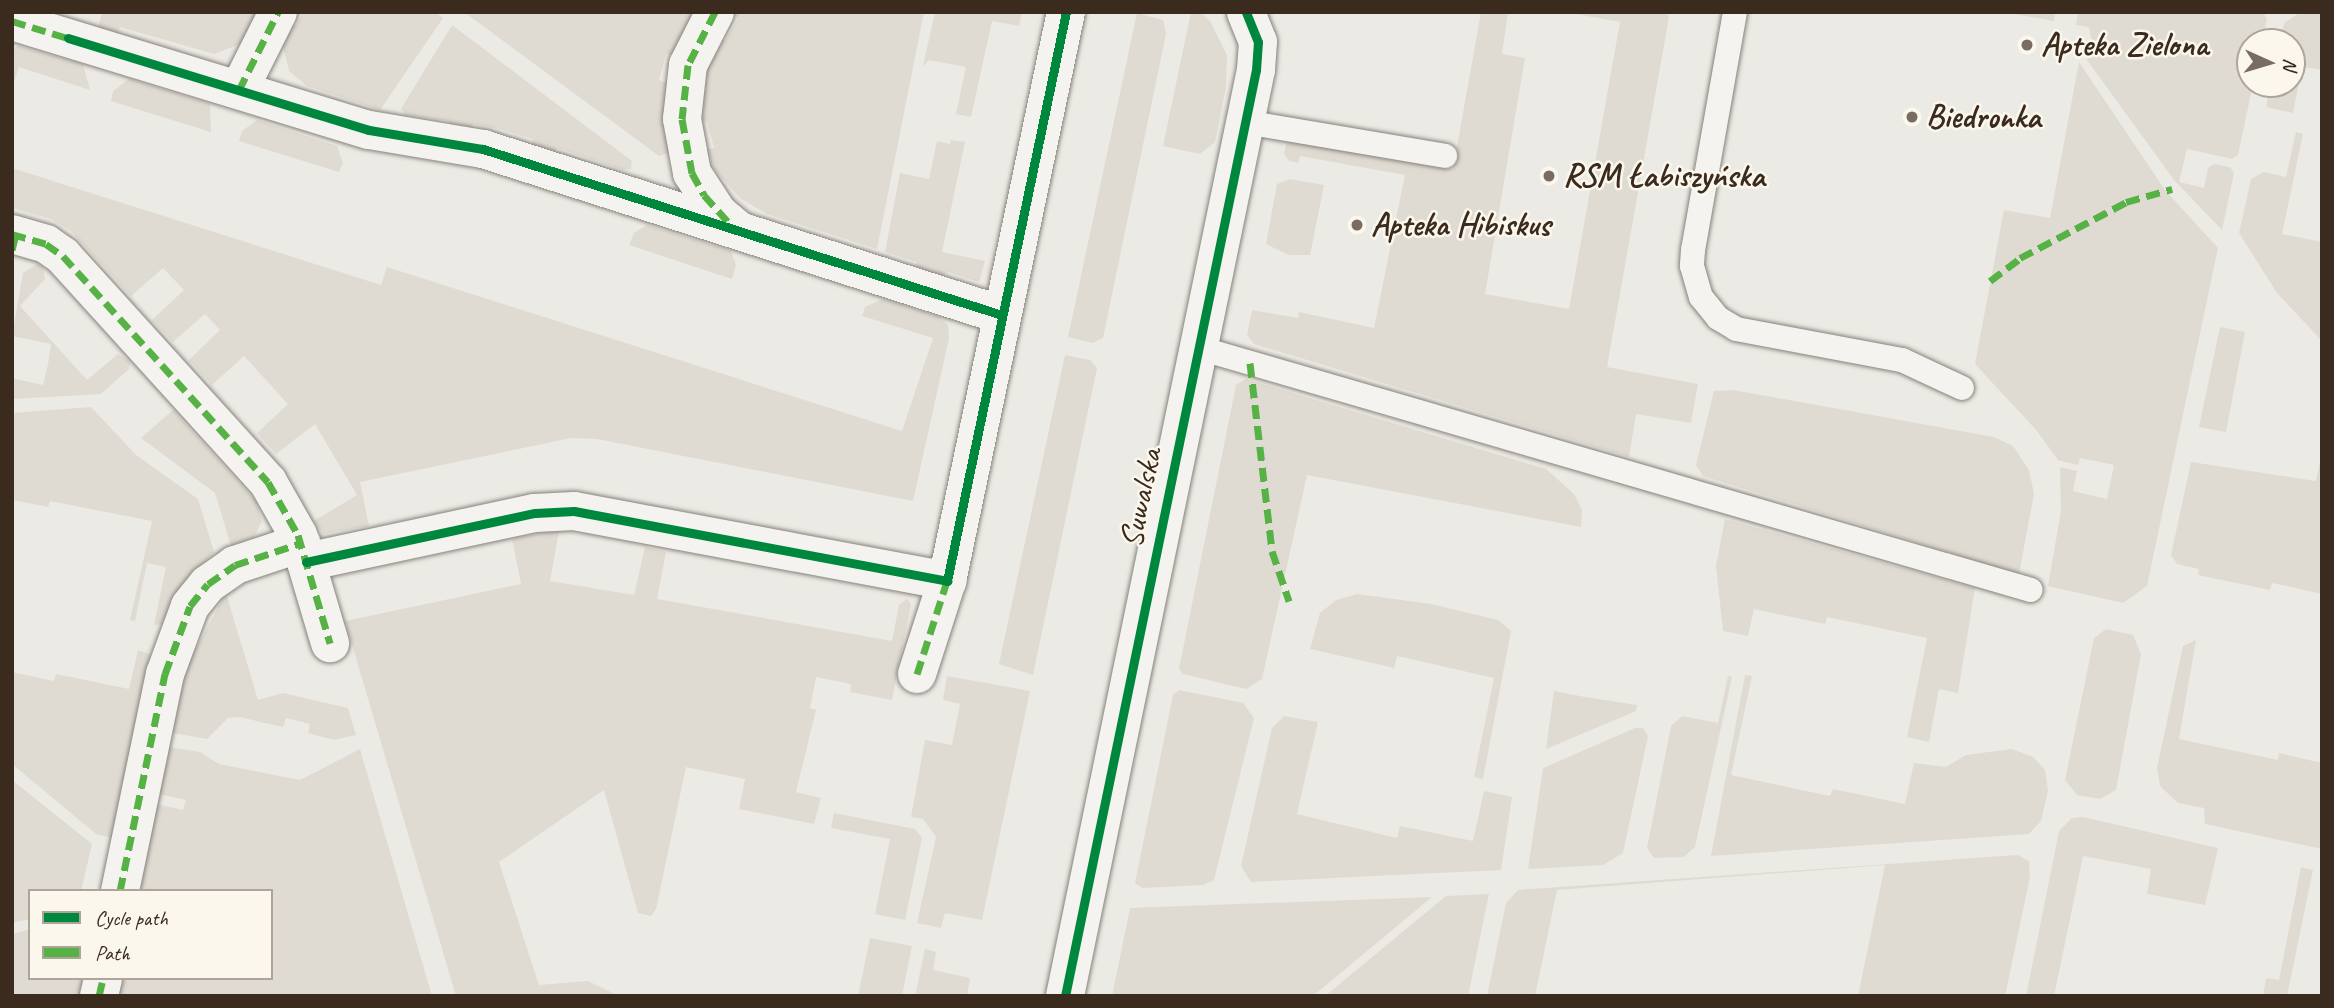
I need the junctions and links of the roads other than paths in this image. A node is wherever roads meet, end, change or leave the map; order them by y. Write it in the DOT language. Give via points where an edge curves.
graph roads {
  1 [pos="278,12"];
  2 [pos="715,12"];
  3 [pos="1066,12"];
  4 [pos="1246,12"];
  5 [pos="1735,12"];
  6 [pos="12,20"];
  7 [pos="239,90"];
  8 [pos="1245,122"];
  9 [pos="1445,156"];
  10 [pos="739,231"];
  11 [pos="13,239"];
  12 [pos="1002,315"];
  13 [pos="1199,348"];
  14 [pos="1962,388"];
  15 [pos="303,553"];
  16 [pos="947,581"];
  17 [pos="2031,590"];
  18 [pos="330,643"];
  19 [pos="917,674"];
  20 [pos="120,889"];
  21 [pos="1065,996"];
  1 -- 7 [label="street"];
  2 -- 10 [label="street" via="688,65 682,119 692,173 718,213"];
  3 -- 12 [label="street"];
  4 -- 8 [label="street, Suwalska" via="1258,51"];
  5 -- 14 [label="lane" via="1693,250 1693,274 1701,297 1718,318 1736,329 1902,360"];
  6 -- 7 [label="street"];
  7 -- 10 [label="street" via="369,130 482,149"];
  8 -- 9 [label="lane"];
  8 -- 13 [label="street, Suwalska"];
  10 -- 12 [label="street"];
  11 -- 15 [label="street" via="46,244 63,256 268,482 287,509"];
  12 -- 16 [label="street"];
  13 -- 17 [label="lane"];
  13 -- 21 [label="street, Suwalska"];
  15 -- 16 [label="street" via="535,513 574,511"];
  15 -- 18 [label="street"];
  15 -- 20 [label="street" via="248,559 208,584 183,620 165,674"];
  16 -- 19 [label="street"];
}
